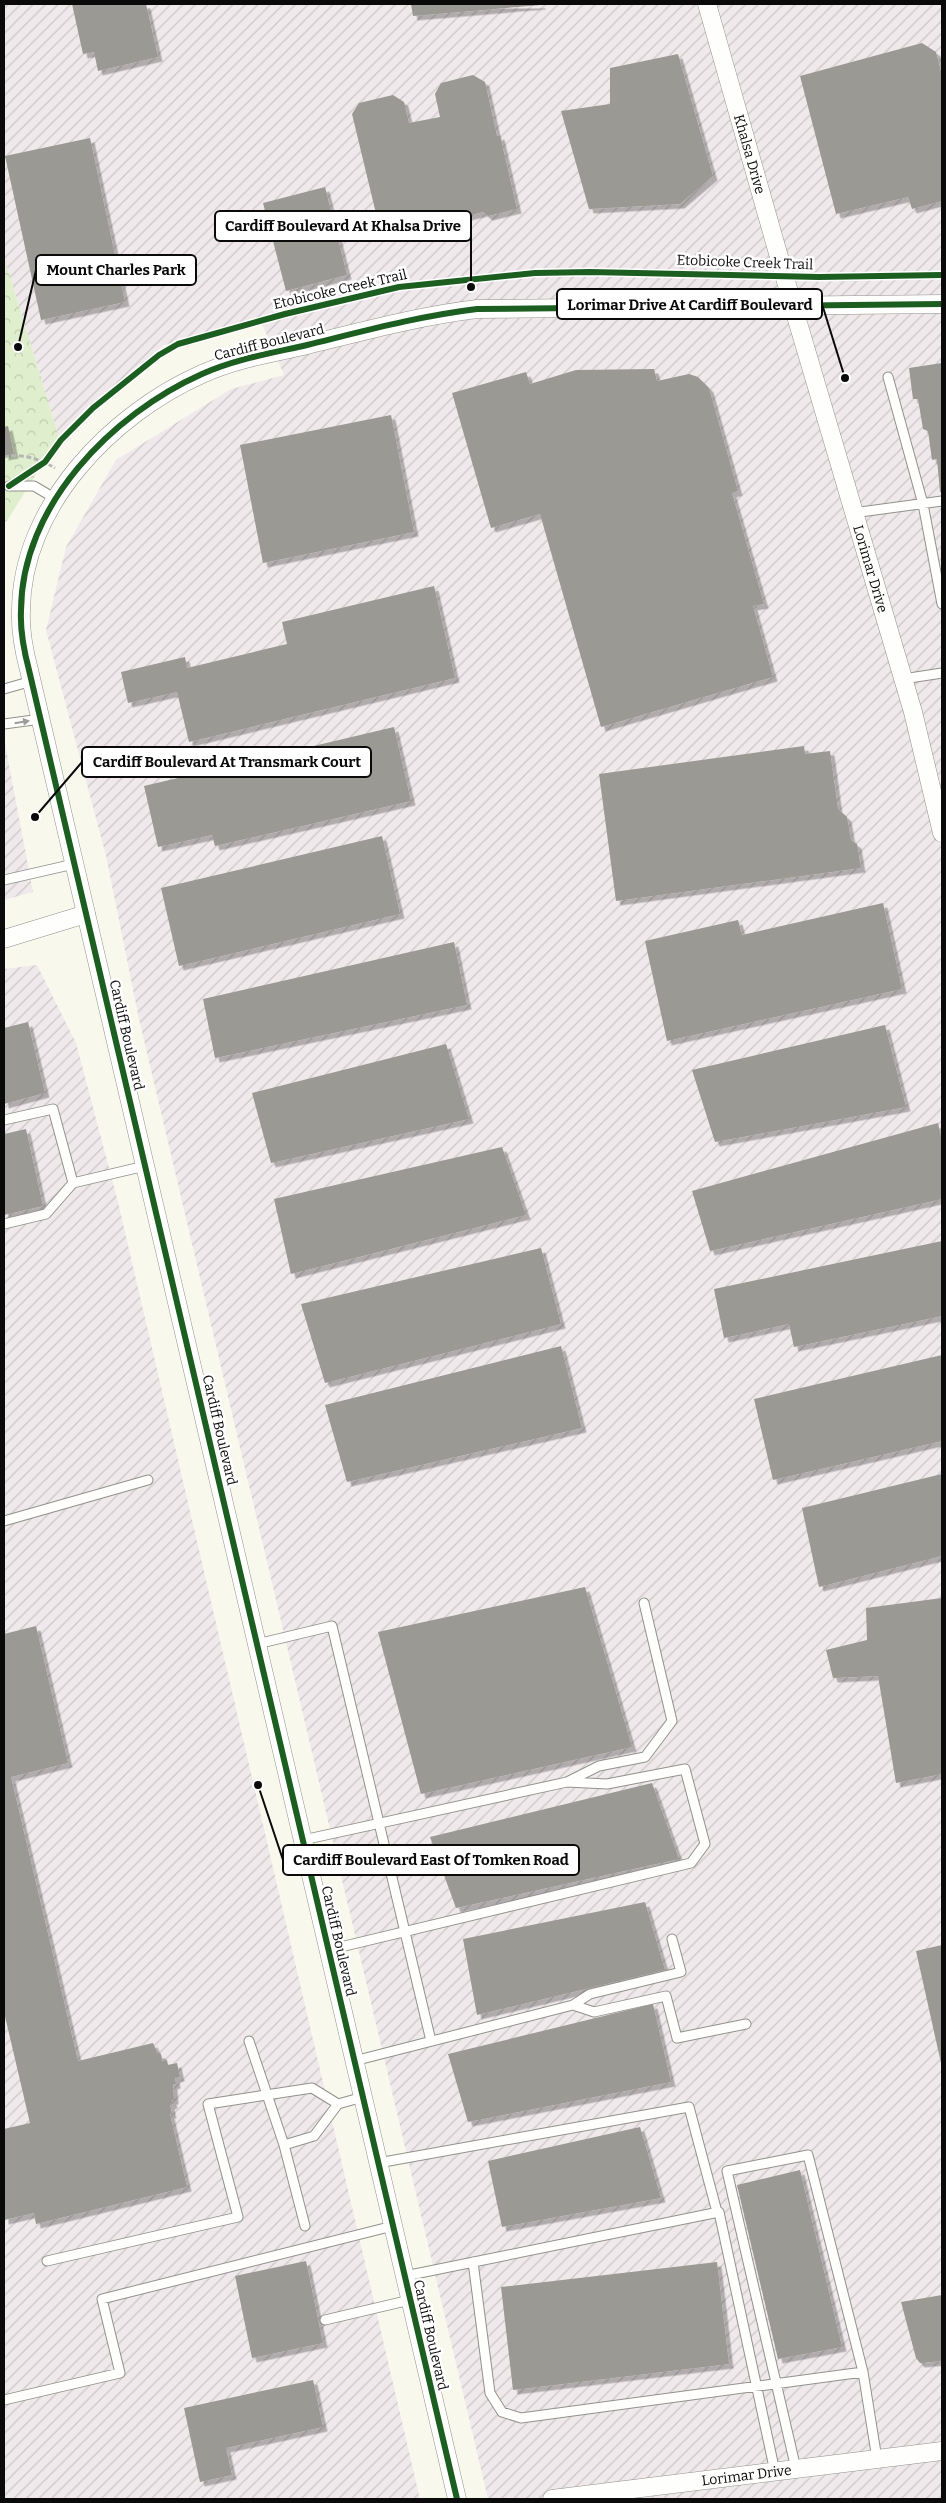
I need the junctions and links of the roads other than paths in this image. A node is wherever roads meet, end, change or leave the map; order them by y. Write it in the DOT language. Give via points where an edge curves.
graph roads {
  1 [pos="707,4"];
  2 [pos="942,304"];
  3 [pos="793,306"];
  4 [pos="888,377"];
  5 [pos="10,486"];
  6 [pos="56,499"];
  7 [pos="942,501"];
  8 [pos="923,504"];
  9 [pos="853,513"];
  10 [pos="942,604"];
  11 [pos="942,673"];
  12 [pos="904,679"];
  13 [pos="32,681"];
  14 [pos="4,690"];
  15 [pos="41,719"];
  16 [pos="4,724"];
  17 [pos="942,833"];
  18 [pos="74,864"];
  19 [pos="4,880"];
  20 [pos="86,914"];
  21 [pos="4,939"];
  22 [pos="4,1120"];
  23 [pos="145,1166"];
  24 [pos="73,1183"];
  25 [pos="4,1224"];
  26 [pos="148,1480"];
  27 [pos="4,1521"];
  28 [pos="644,1603"];
  29 [pos="257,1644"];
  30 [pos="567,1782"];
  31 [pos="378,1824"];
  32 [pos="303,1840"];
  33 [pos="404,1932"];
  34 [pos="672,1939"];
  35 [pos="328,1950"];
  36 [pos="573,2005"];
  37 [pos="746,2024"];
  38 [pos="249,2041"];
  39 [pos="432,2041"];
  40 [pos="354,2061"];
  41 [pos="268,2096"];
  42 [pos="363,2097"];
  43 [pos="338,2104"];
  44 [pos="284,2145"];
  45 [pos="378,2163"];
  46 [pos="717,2212"];
  47 [pos="305,2226"];
  48 [pos="393,2226"];
  49 [pos="46,2261"];
  50 [pos="473,2262"];
  51 [pos="405,2276"];
  52 [pos="410,2300"];
  53 [pos="325,2320"];
  54 [pos="863,2372"];
  55 [pos="777,2385"];
  56 [pos="757,2388"];
  57 [pos="4,2400"];
  58 [pos="942,2451"];
  59 [pos="877,2459"];
  60 [pos="796,2469"];
  61 [pos="775,2472"];
  62 [pos="457,2499"];
  63 [pos="552,2499"];
  1 -- 3 [label="street, Khalsa Drive"];
  2 -- 3 [label="street, Cardiff Boulevard"];
  3 -- 6 [label="street, Cardiff Boulevard" via="477,309 412,320 224,364 164,392 140,410 99,446"];
  3 -- 9 [label="street, Lorimar Drive"];
  4 -- 8 [label="lane"];
  5 -- 6 [label="lane" via="34,486"];
  6 -- 13 [label="street, Cardiff Boulevard" via="35,541 24,579 20,610 22,640"];
  7 -- 8 [label="lane"];
  8 -- 9 [label="lane"];
  8 -- 10 [label="lane"];
  9 -- 12 [label="street, Lorimar Drive"];
  11 -- 12 [label="lane"];
  12 -- 17 [label="street, Lorimar Drive"];
  13 -- 14 [label="lane"];
  13 -- 15 [label="street, Cardiff Boulevard"];
  16 -- 15 [label="lane, one-way"];
  15 -- 18 [label="street, Cardiff Boulevard"];
  18 -- 19 [label="lane"];
  18 -- 20 [label="street, Cardiff Boulevard"];
  20 -- 21 [label="street"];
  20 -- 23 [label="street, Cardiff Boulevard"];
  22 -- 24 [label="lane" via="53,1109"];
  23 -- 24 [label="lane"];
  23 -- 29 [label="street, Cardiff Boulevard"];
  24 -- 25 [label="lane" via="46,1214"];
  26 -- 27 [label="lane"];
  28 -- 30 [label="lane" via="672,1720 645,1757 599,1766"];
  29 -- 31 [label="lane" via="332,1626"];
  29 -- 32 [label="street, Cardiff Boulevard"];
  30 -- 31 [label="lane"];
  30 -- 33 [label="lane" via="607,1784 685,1768 705,1844 691,1863"];
  31 -- 32 [label="lane"];
  31 -- 33 [label="lane"];
  32 -- 35 [label="street, Cardiff Boulevard"];
  33 -- 35 [label="lane"];
  33 -- 39 [label="lane"];
  34 -- 36 [label="lane" via="681,1972 590,1994"];
  35 -- 40 [label="street, Cardiff Boulevard"];
  36 -- 37 [label="lane" via="594,2012 666,1996 677,2038"];
  36 -- 39 [label="lane"];
  38 -- 41 [label="lane"];
  39 -- 40 [label="lane"];
  40 -- 42 [label="street, Cardiff Boulevard"];
  41 -- 43 [label="lane" via="312,2088"];
  41 -- 44 [label="lane"];
  41 -- 49 [label="lane" via="208,2104 238,2217"];
  42 -- 43 [label="lane"];
  42 -- 45 [label="street, Cardiff Boulevard"];
  43 -- 44 [label="lane" via="314,2136"];
  44 -- 47 [label="lane"];
  45 -- 46 [label="lane" via="689,2107"];
  45 -- 48 [label="street, Cardiff Boulevard"];
  46 -- 50 [label="lane"];
  46 -- 56 [label="lane"];
  48 -- 51 [label="street, Cardiff Boulevard"];
  48 -- 57 [label="lane" via="102,2299 120,2373"];
  50 -- 51 [label="lane"];
  50 -- 56 [label="lane" via="490,2393 502,2412 521,2418"];
  51 -- 52 [label="street, Cardiff Boulevard"];
  52 -- 53 [label="lane"];
  52 -- 62 [label="street, Cardiff Boulevard"];
  54 -- 55 [label="lane"];
  54 -- 55 [label="lane" via="808,2155 727,2171"];
  54 -- 59 [label="lane"];
  55 -- 56 [label="lane"];
  55 -- 60 [label="lane"];
  56 -- 61 [label="lane"];
  58 -- 59 [label="street, Lorimar Drive"];
  59 -- 60 [label="street, Lorimar Drive"];
  60 -- 61 [label="street, Lorimar Drive"];
  61 -- 63 [label="street, Lorimar Drive"];
}
